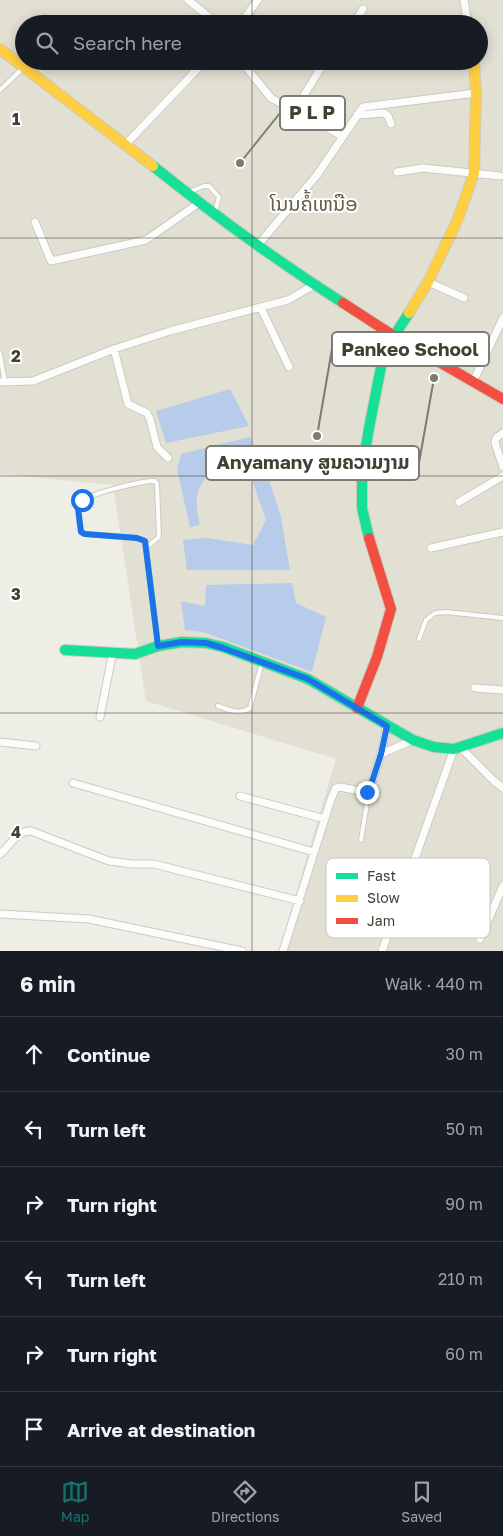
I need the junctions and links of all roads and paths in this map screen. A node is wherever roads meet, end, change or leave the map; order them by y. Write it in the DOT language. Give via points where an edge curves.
graph roads {
  1 [pos="188,0"];
  2 [pos="258,0"];
  3 [pos="464,0"];
  4 [pos="364,9"];
  5 [pos="207,15"];
  6 [pos="247,15"];
  7 [pos="360,15"];
  8 [pos="466,15"];
  9 [pos="1,52"];
  10 [pos="15,62"];
  11 [pos="22,70"];
  12 [pos="27,70"];
  13 [pos="196,70"];
  14 [pos="248,70"];
  15 [pos="320,70"];
  16 [pos="475,70"];
  17 [pos="0,90"];
  18 [pos="476,93"];
  19 [pos="295,110"];
  20 [pos="357,115"];
  21 [pos="391,124"];
  22 [pos="342,136"];
  23 [pos="126,144"];
  24 [pos="397,172"];
  25 [pos="474,173"];
  26 [pos="500,176"];
  27 [pos="187,193"];
  28 [pos="199,203"];
  29 [pos="214,214"];
  30 [pos="34,222"];
  31 [pos="258,245"];
  32 [pos="428,282"];
  33 [pos="314,285"];
  34 [pos="464,298"];
  35 [pos="261,308"];
  36 [pos="503,318"];
  37 [pos="394,336"];
  38 [pos="114,350"];
  39 [pos="0,354"];
  40 [pos="289,367"];
  41 [pos="473,382"];
  42 [pos="2,383"];
  43 [pos="503,399"];
  44 [pos="503,433"];
  45 [pos="168,458"];
  46 [pos="503,467"];
  47 [pos="503,476"];
  48 [pos="460,502"];
  49 [pos="503,532"];
  50 [pos="147,547"];
  51 [pos="431,548"];
  52 [pos="503,618"];
  53 [pos="419,639"];
  54 [pos="158,646"];
  55 [pos="66,650"];
  56 [pos="114,652"];
  57 [pos="262,662"];
  58 [pos="475,688"];
  59 [pos="503,690"];
  60 [pos="218,706"];
  61 [pos="357,708"];
  62 [pos="100,717"];
  63 [pos="387,726"];
  64 [pos="503,733"];
  65 [pos="412,740"];
  66 [pos="0,742"];
  67 [pos="36,746"];
  68 [pos="457,748"];
  69 [pos="381,754"];
  70 [pos="72,783"];
  71 [pos="503,788"];
  72 [pos="369,791"];
  73 [pos="240,796"];
  74 [pos="325,820"];
  75 [pos="361,840"];
  76 [pos="314,852"];
  77 [pos="0,854"];
  78 [pos="416,858"];
  79 [pos="503,886"];
  80 [pos="300,901"];
  81 [pos="0,914"];
  82 [pos="490,916"];
  83 [pos="387,938"];
  84 [pos="242,951"];
  85 [pos="283,951"];
  86 [pos="382,951"];
  1 -- 5 [label="street"];
  2 -- 6 [label="street"];
  3 -- 8 [label="street"];
  4 -- 7 [label="street"];
  9 -- 10 [label="street"];
  11 -- 17 [label="lane"];
  12 -- 23 [label="street"];
  13 -- 23 [label="street"];
  14 -- 19 [label="street" via="271,98"];
  15 -- 19 [label="street"];
  16 -- 18 [label="street"];
  18 -- 20 [label="street" via="367,106"];
  18 -- 25 [label="street"];
  19 -- 22 [label="street"];
  20 -- 21 [label="street" via="384,113"];
  20 -- 22 [label="street"];
  22 -- 31 [label="street" via="317,175"];
  23 -- 27 [label="street"];
  24 -- 25 [label="street" via="423,168"];
  25 -- 26 [label="street"];
  25 -- 32 [label="street" via="457,221"];
  27 -- 28 [label="street"];
  27 -- 29 [label="lane" via="209,186 219,197"];
  28 -- 29 [label="street"];
  28 -- 30 [label="street" via="146,240 51,261"];
  29 -- 31 [label="street"];
  31 -- 33 [label="street"];
  32 -- 34 [label="street"];
  32 -- 37 [label="street"];
  33 -- 35 [label="street" via="288,300"];
  33 -- 37 [label="street"];
  35 -- 38 [label="street" via="170,331"];
  35 -- 40 [label="street"];
  36 -- 41 [label="street"];
  37 -- 41 [label="street"];
  37 -- 61 [label="street" via="382,362 362,470 362,508 391,609"];
  38 -- 42 [label="street" via="33,381"];
  38 -- 45 [label="street" via="128,404 147,413 157,447"];
  39 -- 42 [label="lane"];
  41 -- 43 [label="street"];
  44 -- 46 [label="street" via="495,443"];
  47 -- 48 [label="street"];
  49 -- 51 [label="street"];
  50 -- 50 [label="lane" via="159,537 155,482 94,494 82,500 78,508 81,532 137,538 145,541"];
  50 -- 54 [label="lane"];
  52 -- 53 [label="lane" via="446,612 435,614 426,620"];
  54 -- 56 [label="street" via="135,654"];
  54 -- 57 [label="street" via="206,643"];
  55 -- 56 [label="street"];
  56 -- 62 [label="street"];
  57 -- 60 [label="lane" via="250,708 236,712"];
  57 -- 61 [label="street" via="308,679"];
  58 -- 59 [label="street"];
  61 -- 63 [label="street"];
  63 -- 65 [label="street"];
  63 -- 69 [label="street"];
  64 -- 68 [label="street"];
  65 -- 68 [label="street" via="434,747"];
  65 -- 69 [label="street"];
  66 -- 67 [label="street"];
  68 -- 71 [label="street"];
  68 -- 78 [label="street"];
  69 -- 72 [label="street"];
  70 -- 76 [label="street"];
  72 -- 74 [label="street" via="336,788"];
  72 -- 75 [label="lane"];
  73 -- 74 [label="street"];
  74 -- 76 [label="street"];
  76 -- 80 [label="street"];
  77 -- 80 [label="street" via="25,830 109,861 154,864"];
  79 -- 82 [label="street"];
  80 -- 85 [label="street"];
  81 -- 84 [label="street" via="89,919"];
  83 -- 86 [label="street"];
}
